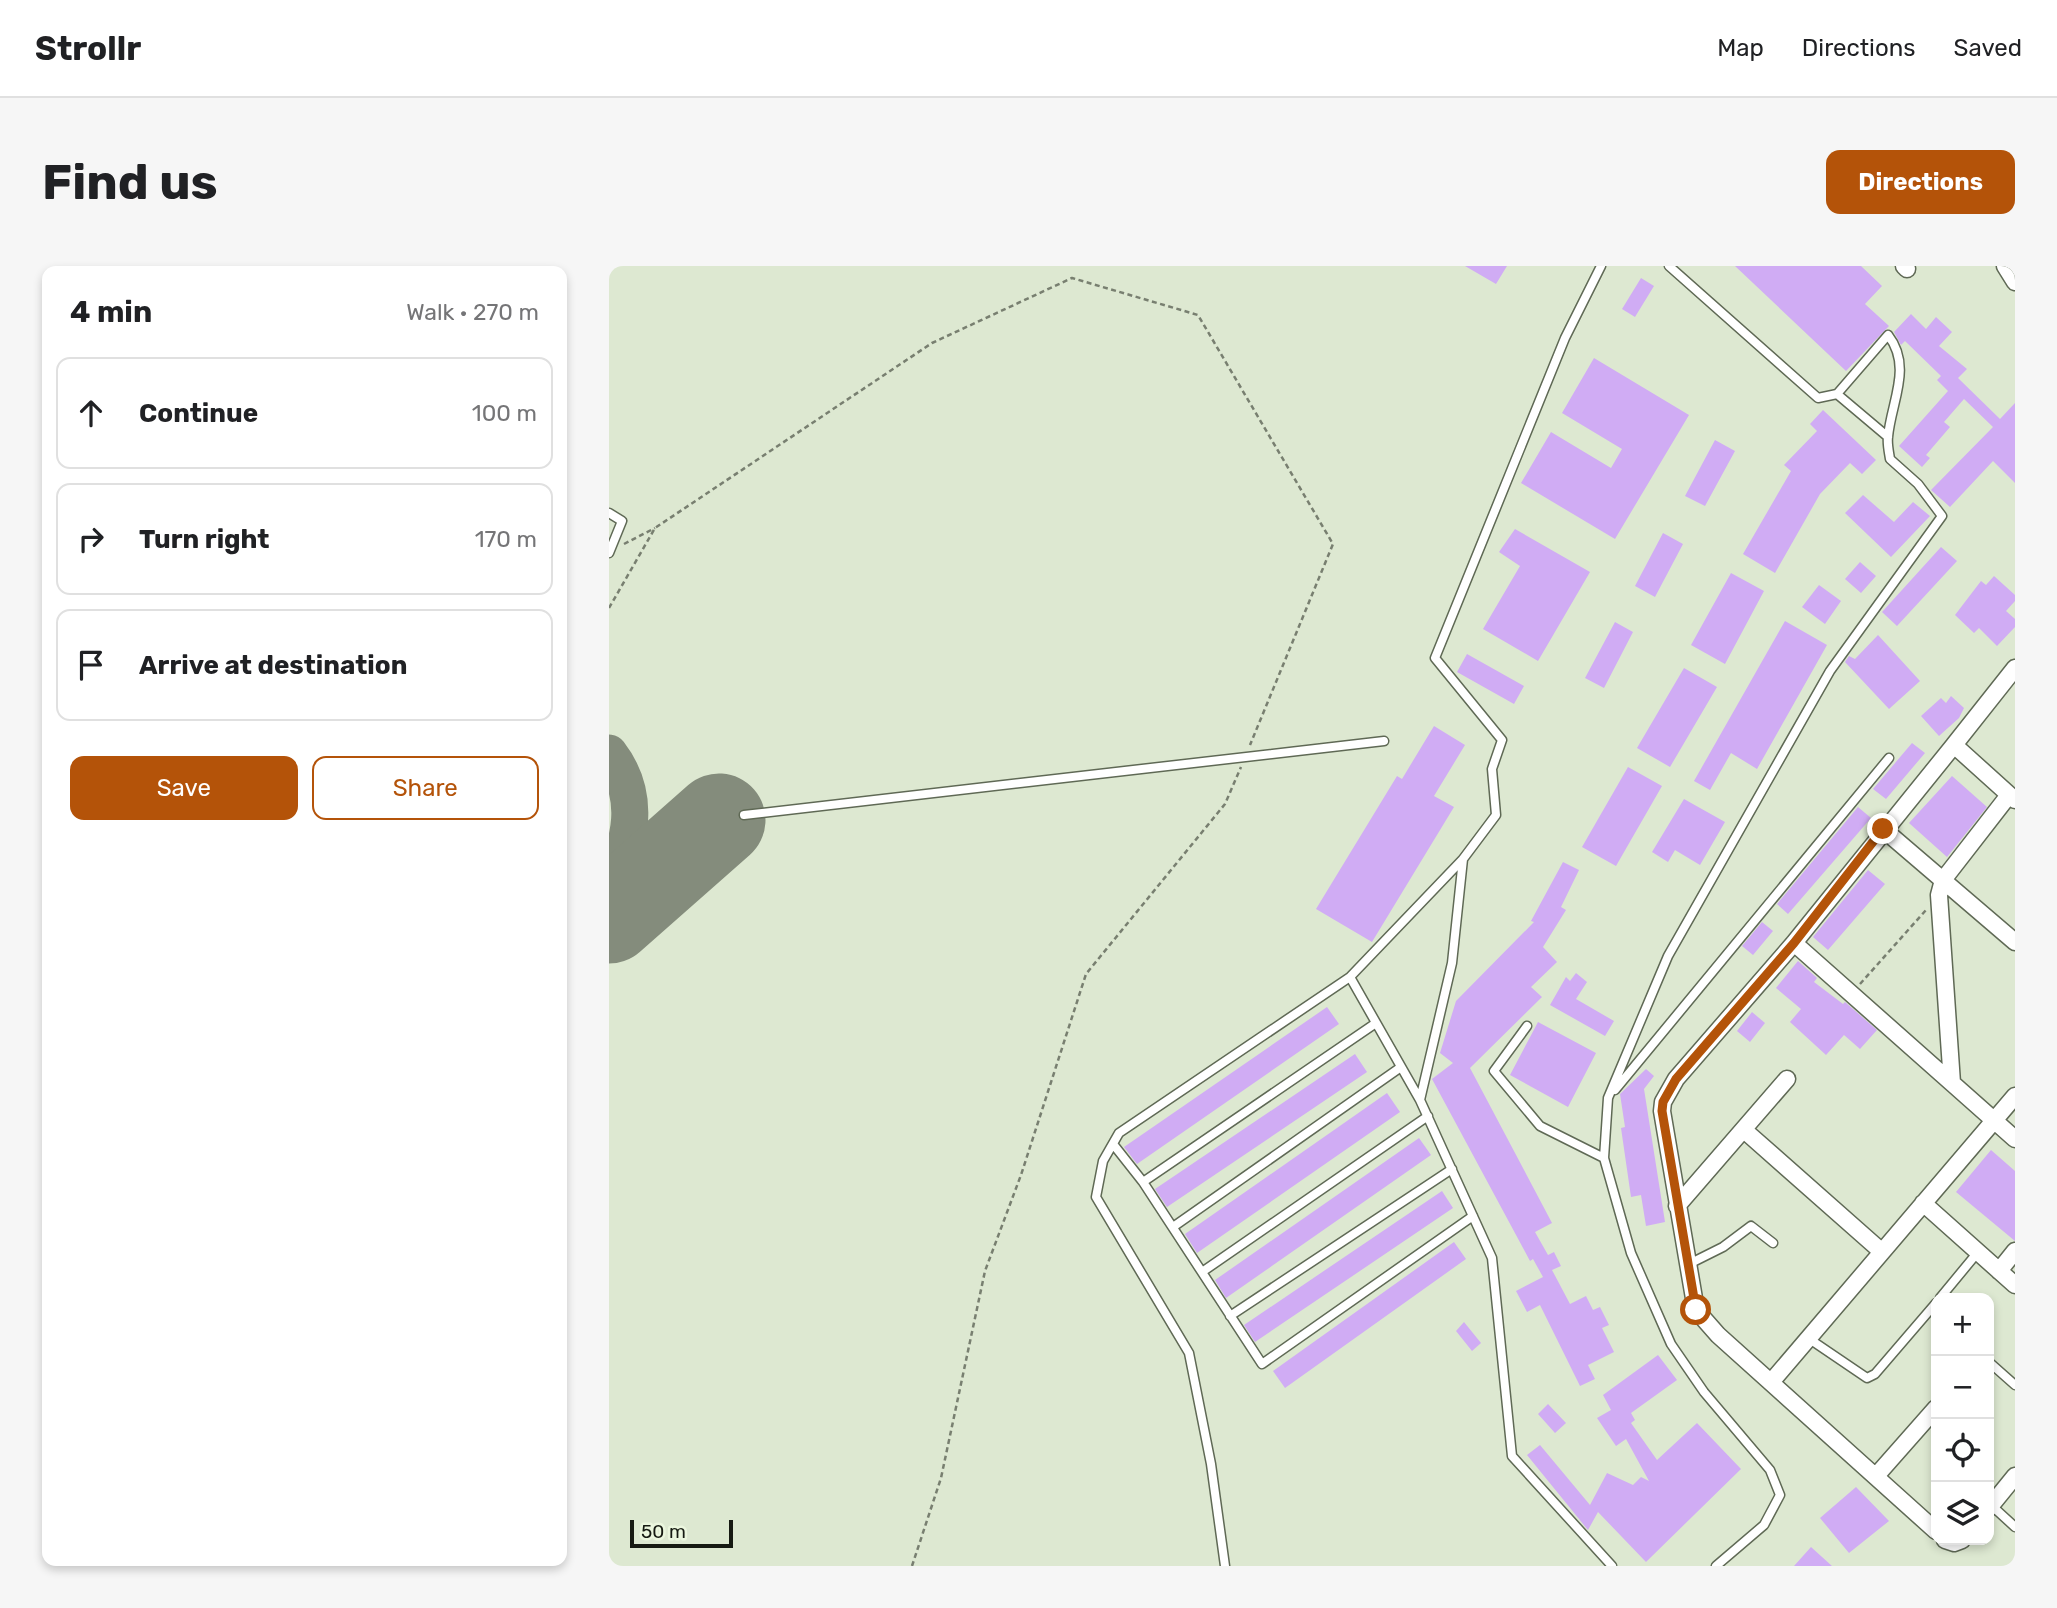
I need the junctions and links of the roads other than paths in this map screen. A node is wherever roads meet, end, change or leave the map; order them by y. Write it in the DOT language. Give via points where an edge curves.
graph roads {
  1 [pos="1601,266"];
  2 [pos="1669,266"];
  3 [pos="2005,266"];
  4 [pos="2015,282"];
  5 [pos="1837,394"];
  6 [pos="1888,437"];
  7 [pos="609,513"];
  8 [pos="610,552"];
  9 [pos="2015,667"];
  10 [pos="1384,741"];
  11 [pos="1954,745"];
  12 [pos="1889,758"];
  13 [pos="2012,797"];
  14 [pos="744,815"];
  15 [pos="1883,829"];
  16 [pos="1463,859"];
  17 [pos="1941,888"];
  18 [pos="2015,942"];
  19 [pos="1794,943"];
  20 [pos="1350,977"];
  21 [pos="1376,1023"];
  22 [pos="1527,1026"];
  23 [pos="1401,1067"];
  24 [pos="1787,1079"];
  25 [pos="1952,1083"];
  26 [pos="2015,1096"];
  27 [pos="1608,1098"];
  28 [pos="1420,1100"];
  29 [pos="1427,1116"];
  30 [pos="1994,1119"];
  31 [pos="1744,1130"];
  32 [pos="2015,1139"];
  33 [pos="1113,1144"];
  34 [pos="1604,1158"];
  35 [pos="1452,1169"];
  36 [pos="1143,1182"];
  37 [pos="1923,1203"];
  38 [pos="1677,1206"];
  39 [pos="1473,1216"];
  40 [pos="1173,1227"];
  41 [pos="1773,1243"];
  42 [pos="1881,1251"];
  43 [pos="2015,1251"];
  44 [pos="1978,1252"];
  45 [pos="1687,1265"];
  46 [pos="1999,1271"];
  47 [pos="1202,1272"];
  48 [pos="2015,1285"];
  49 [pos="1944,1293"];
  50 [pos="1931,1313"];
  51 [pos="1230,1315"];
  52 [pos="1808,1338"];
  53 [pos="1994,1366"];
  54 [pos="1772,1381"];
  55 [pos="2015,1385"];
  56 [pos="1931,1414"];
  57 [pos="1875,1476"];
  58 [pos="2015,1476"];
  59 [pos="1994,1502"];
  60 [pos="1994,1510"];
  61 [pos="1931,1526"];
  62 [pos="2015,1527"];
  63 [pos="1225,1566"];
  64 [pos="1612,1566"];
  65 [pos="1717,1566"];
  1 -- 16 [label="lane" via="1565,338 1435,658 1502,740 1492,769 1496,815"];
  2 -- 5 [label="lane" via="1818,398"];
  3 -- 4 [label="street"];
  5 -- 6 [label="lane"];
  5 -- 6 [label="lane" via="1888,335 1901,366"];
  6 -- 27 [label="lane" via="1890,459 1918,484 1942,516 1823,682 1668,956"];
  7 -- 8 [label="lane" via="622,522"];
  9 -- 11 [label="street"];
  10 -- 14 [label="lane"];
  11 -- 13 [label="street"];
  11 -- 15 [label="street"];
  12 -- 27 [label="lane"];
  13 -- 17 [label="street"];
  15 -- 17 [label="street"];
  15 -- 19 [label="street"];
  16 -- 20 [label="lane"];
  16 -- 28 [label="lane" via="1452,963"];
  17 -- 18 [label="street"];
  17 -- 25 [label="street"];
  19 -- 25 [label="street"];
  19 -- 38 [label="street" via="1676,1079 1663,1102"];
  20 -- 21 [label="lane"];
  20 -- 33 [label="lane" via="1119,1133"];
  21 -- 23 [label="lane"];
  21 -- 36 [label="lane"];
  22 -- 34 [label="lane" via="1494,1071 1540,1126"];
  23 -- 28 [label="lane"];
  23 -- 40 [label="lane"];
  24 -- 31 [label="street"];
  25 -- 30 [label="street"];
  26 -- 30 [label="street"];
  27 -- 34 [label="lane"];
  28 -- 29 [label="lane"];
  29 -- 35 [label="lane"];
  29 -- 47 [label="lane"];
  30 -- 32 [label="street"];
  30 -- 37 [label="street"];
  31 -- 38 [label="street"];
  31 -- 42 [label="street"];
  33 -- 36 [label="lane"];
  33 -- 63 [label="lane" via="1103,1161 1096,1197 1189,1353"];
  34 -- 65 [label="lane" via="1631,1252 1671,1344 1704,1392 1770,1470 1780,1495 1764,1525"];
  35 -- 39 [label="lane"];
  35 -- 51 [label="lane"];
  36 -- 40 [label="lane"];
  37 -- 42 [label="street"];
  37 -- 44 [label="street"];
  38 -- 45 [label="street"];
  39 -- 51 [label="lane" via="1262,1364"];
  39 -- 64 [label="lane" via="1492,1258 1512,1456"];
  40 -- 47 [label="lane"];
  41 -- 45 [label="lane" via="1751,1226"];
  42 -- 52 [label="street"];
  43 -- 46 [label="street"];
  44 -- 46 [label="street"];
  44 -- 49 [label="lane"];
  45 -- 54 [label="street" via="1692,1300 1703,1319"];
  46 -- 48 [label="street"];
  47 -- 51 [label="lane"];
  50 -- 52 [label="lane" via="1867,1378"];
  52 -- 54 [label="street"];
  53 -- 55 [label="lane"];
  54 -- 57 [label="street"];
  56 -- 57 [label="street"];
  57 -- 61 [label="street"];
  58 -- 59 [label="street"];
  60 -- 62 [label="lane"];
}
